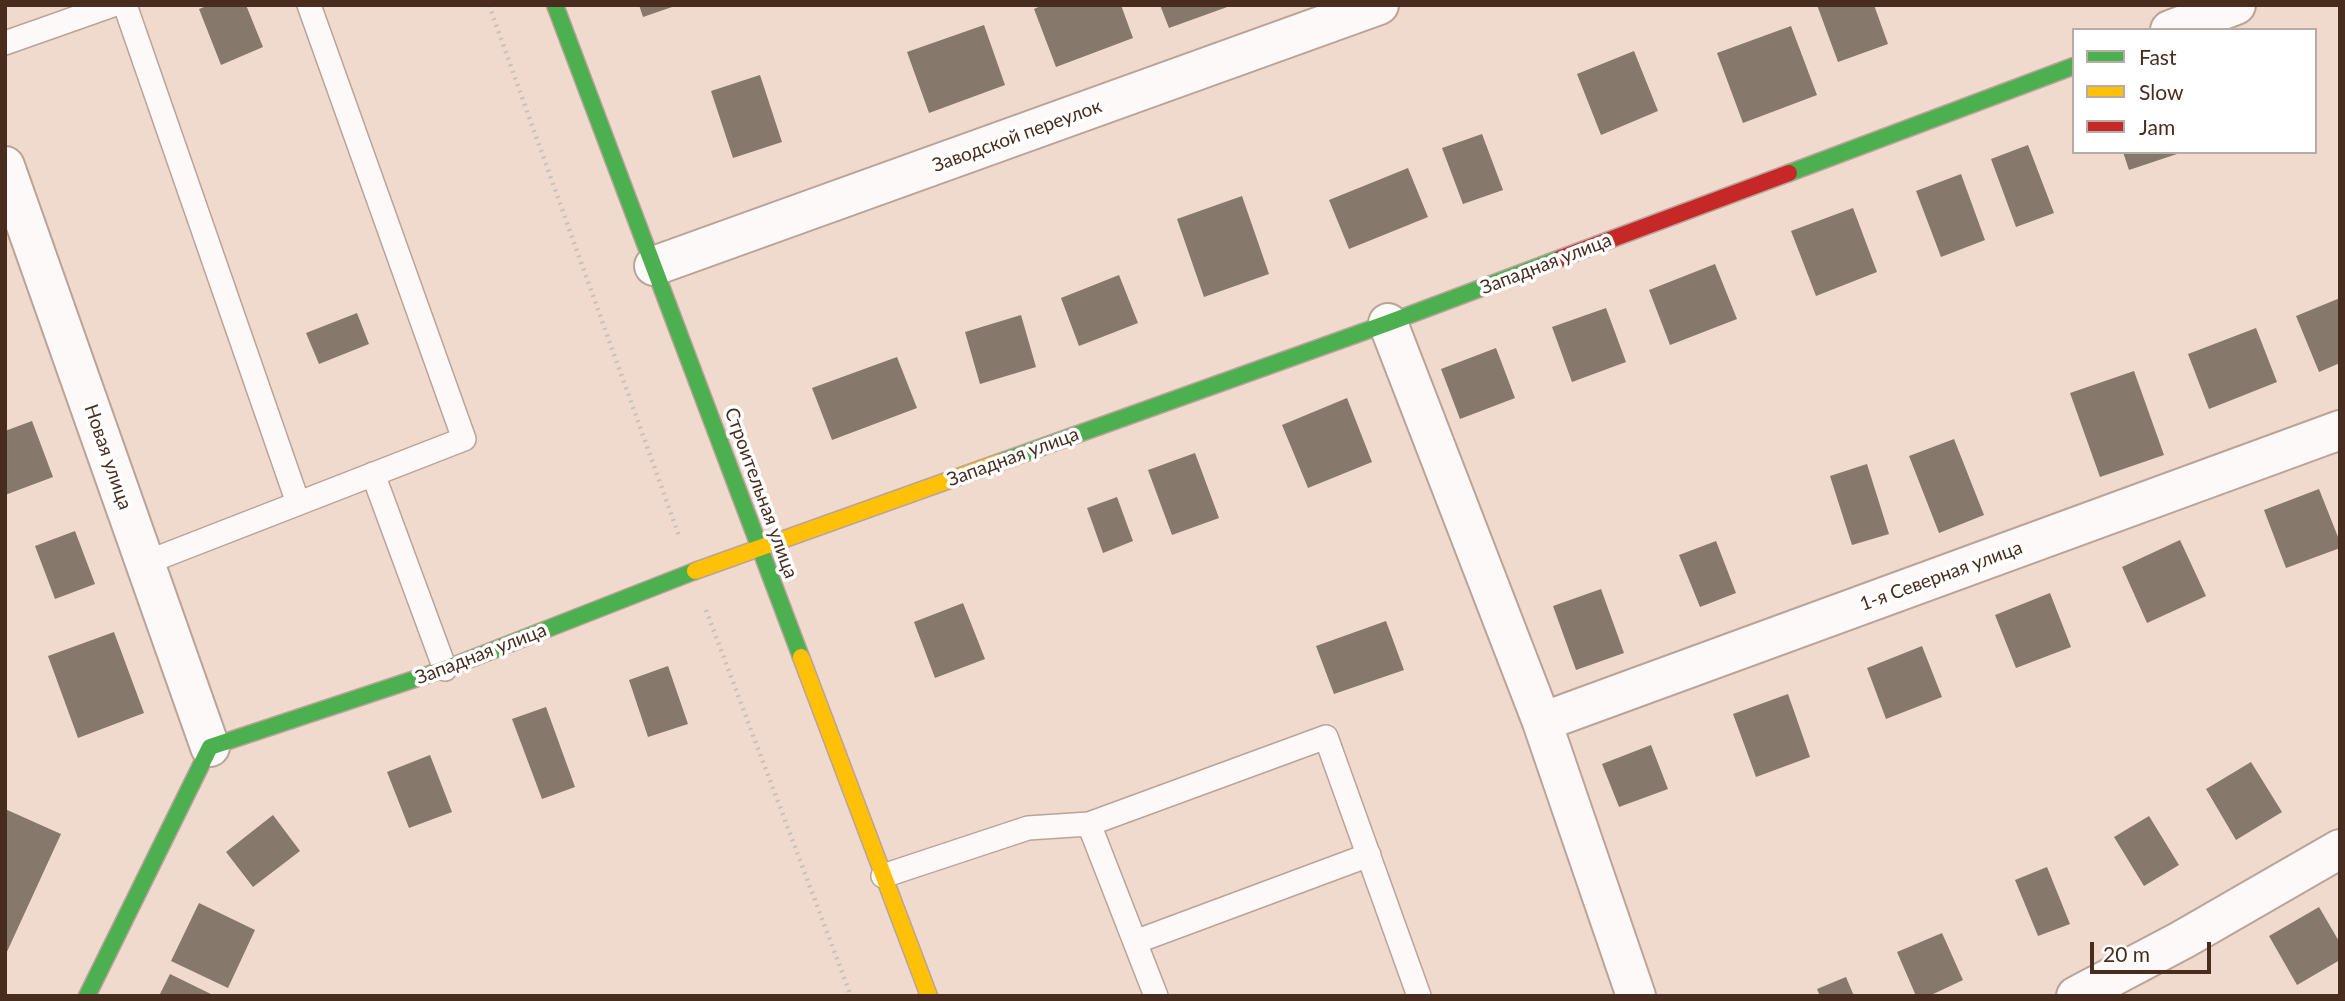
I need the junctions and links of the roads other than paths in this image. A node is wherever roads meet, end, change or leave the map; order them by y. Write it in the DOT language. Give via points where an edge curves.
graph roads {
  1 [pos="113,5"];
  2 [pos="125,5"];
  3 [pos="309,5"];
  4 [pos="555,5"];
  5 [pos="1379,5"];
  6 [pos="2236,5"];
  7 [pos="2175,28"];
  8 [pos="5,43"];
  9 [pos="2072,67"];
  10 [pos="5,166"];
  11 [pos="654,266"];
  12 [pos="1388,323"];
  13 [pos="2340,430"];
  14 [pos="373,474"];
  15 [pos="298,503"];
  16 [pos="759,548"];
  17 [pos="145,563"];
  18 [pos="445,669"];
  19 [pos="1542,722"];
  20 [pos="210,747"];
  21 [pos="1089,824"];
  22 [pos="2340,849"];
  23 [pos="1369,855"];
  24 [pos="883,876"];
  25 [pos="1135,942"];
  26 [pos="87,996"];
  27 [pos="929,996"];
  28 [pos="1156,996"];
  29 [pos="1419,996"];
  30 [pos="1636,996"];
  31 [pos="2076,996"];
  1 -- 8 [label="lane"];
  2 -- 15 [label="lane"];
  3 -- 14 [label="lane" via="464,439"];
  4 -- 11 [label="street, Строительная улица"];
  5 -- 11 [label="street, Заводской переулок"];
  6 -- 7 [label="street"];
  9 -- 12 [label="street, Западная улица"];
  10 -- 17 [label="street, Новая улица"];
  11 -- 16 [label="street, Строительная улица"];
  12 -- 16 [label="street, Западная улица"];
  12 -- 19 [label="street"];
  13 -- 19 [label="street, 1-я Северная улица"];
  14 -- 15 [label="lane"];
  14 -- 18 [label="lane"];
  15 -- 17 [label="lane"];
  16 -- 18 [label="street, Западная улица"];
  16 -- 24 [label="street, Строительная улица"];
  17 -- 20 [label="street, Новая улица"];
  18 -- 20 [label="street, Западная улица"];
  19 -- 30 [label="street"];
  20 -- 26 [label="street"];
  21 -- 23 [label="lane" via="1326,737"];
  21 -- 24 [label="lane" via="1028,828"];
  21 -- 25 [label="lane"];
  22 -- 31 [label="street"];
  23 -- 25 [label="lane"];
  23 -- 29 [label="lane"];
  24 -- 27 [label="street, Строительная улица"];
  25 -- 28 [label="lane"];
}
